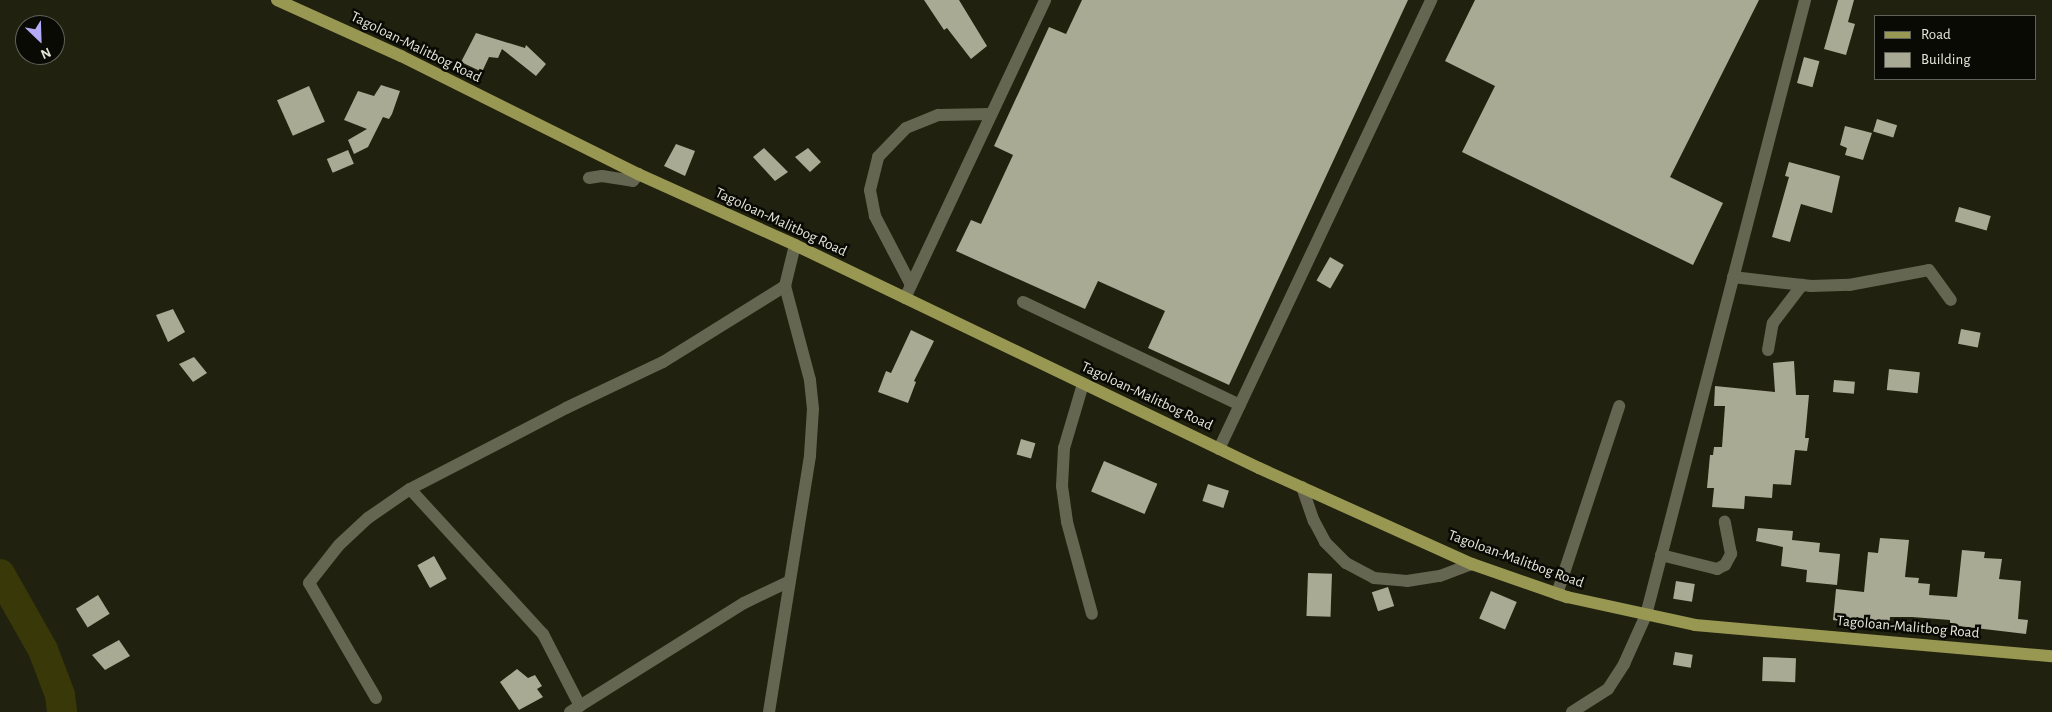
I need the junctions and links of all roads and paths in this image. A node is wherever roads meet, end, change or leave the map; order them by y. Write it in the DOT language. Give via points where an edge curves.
graph roads {
  1 [pos="277,0"];
  2 [pos="1046,0"];
  3 [pos="1431,0"];
  4 [pos="1805,0"];
  5 [pos="992,114"];
  6 [pos="638,174"];
  7 [pos="589,178"];
  8 [pos="795,245"];
  9 [pos="1733,277"];
  10 [pos="911,285"];
  11 [pos="1802,285"];
  12 [pos="785,286"];
  13 [pos="905,298"];
  14 [pos="1951,300"];
  15 [pos="1023,302"];
  16 [pos="1768,350"];
  17 [pos="1083,384"];
  18 [pos="1240,405"];
  19 [pos="1620,406"];
  20 [pos="1219,448"];
  21 [pos="1302,487"];
  22 [pos="410,489"];
  23 [pos="1726,522"];
  24 [pos="1661,555"];
  25 [pos="1472,564"];
  26 [pos="788,582"];
  27 [pos="1557,594"];
  28 [pos="1092,614"];
  29 [pos="1646,615"];
  30 [pos="2052,656"];
  31 [pos="376,698"];
  32 [pos="575,709"];
  33 [pos="769,712"];
  34 [pos="1572,712"];
  1 -- 6 [label="main road, Tagoloan-Malitbog Road" via="401,56"];
  2 -- 5 [label="street"];
  3 -- 18 [label="street"];
  4 -- 9 [label="street"];
  5 -- 10 [label="street"];
  5 -- 10 [label="street" via="939,115 906,128 878,156 870,190 875,216"];
  6 -- 7 [label="street" via="633,181 602,176"];
  6 -- 8 [label="main road, Tagoloan-Malitbog Road"];
  8 -- 12 [label="street"];
  8 -- 13 [label="main road, Tagoloan-Malitbog Road"];
  9 -- 11 [label="street"];
  9 -- 24 [label="street"];
  10 -- 13 [label="street"];
  11 -- 14 [label="street" via="1848,285 1929,270"];
  11 -- 16 [label="street" via="1773,324"];
  12 -- 22 [label="street" via="663,362"];
  12 -- 26 [label="street" via="810,380 813,409 810,455"];
  13 -- 17 [label="main road, Tagoloan-Malitbog Road"];
  15 -- 18 [label="street"];
  17 -- 20 [label="main road, Tagoloan-Malitbog Road"];
  17 -- 28 [label="street" via="1064,448 1062,486"];
  18 -- 20 [label="street"];
  19 -- 27 [label="street"];
  20 -- 21 [label="main road, Tagoloan-Malitbog Road"];
  21 -- 25 [label="main road, Tagoloan-Malitbog Road"];
  21 -- 25 [label="street" via="1325,542 1346,563 1374,578 1408,581 1440,576"];
  22 -- 31 [label="street" via="357,529 309,583"];
  22 -- 32 [label="street" via="543,634"];
  23 -- 24 [label="street" via="1731,554 1725,565 1716,569"];
  24 -- 29 [label="street"];
  25 -- 27 [label="main road, Tagoloan-Malitbog Road"];
  26 -- 32 [label="street" via="744,603"];
  26 -- 33 [label="street"];
  27 -- 29 [label="main road, Tagoloan-Malitbog Road"];
  29 -- 30 [label="main road, Tagoloan-Malitbog Road" via="1694,625"];
  29 -- 34 [label="street" via="1624,664 1608,689"];
}
